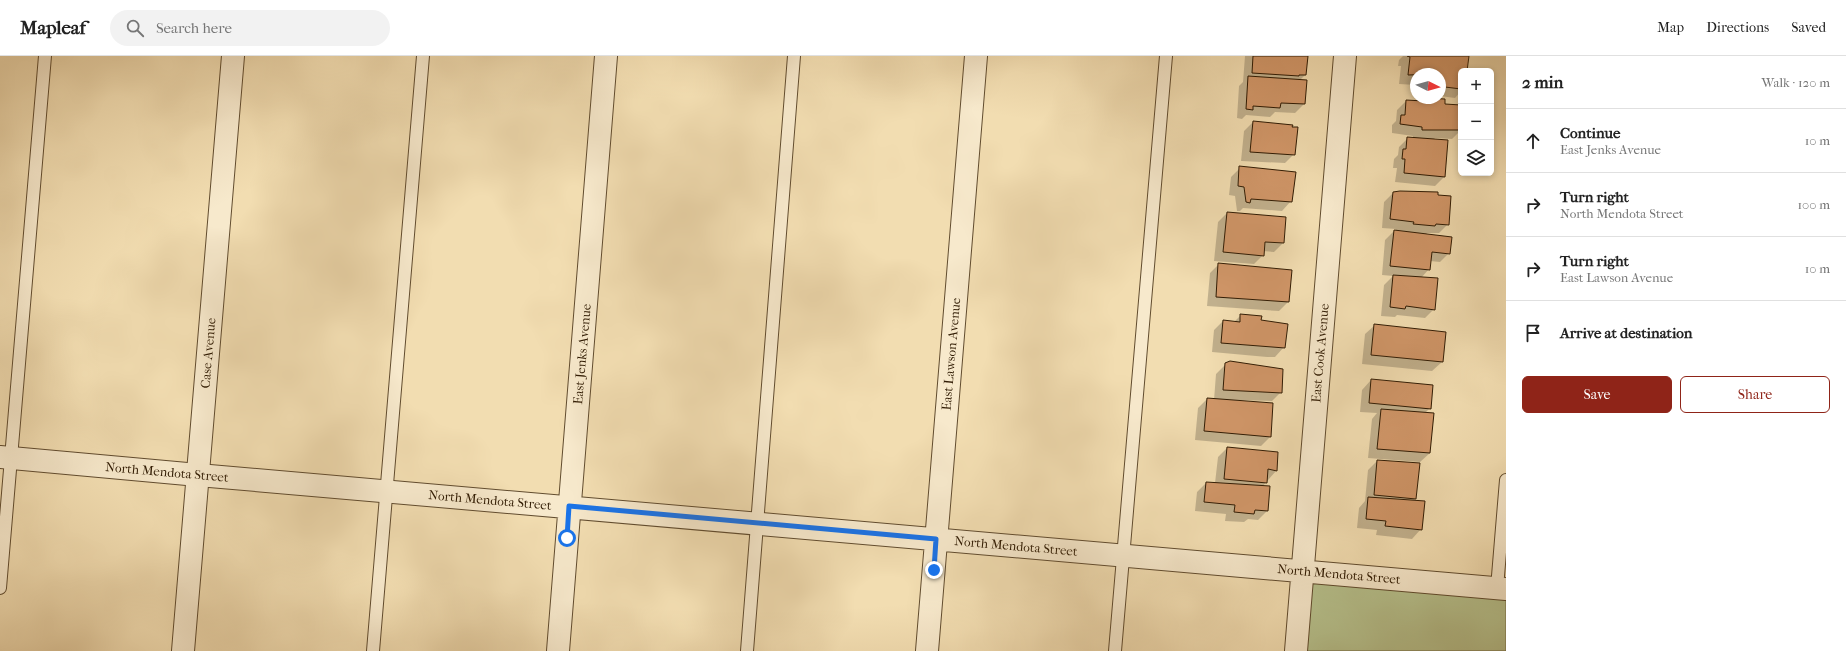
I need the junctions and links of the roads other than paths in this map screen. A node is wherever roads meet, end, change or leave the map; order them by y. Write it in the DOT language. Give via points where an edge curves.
graph roads {
  1 [pos="45,56"];
  2 [pos="234,56"];
  3 [pos="423,56"];
  4 [pos="606,56"];
  5 [pos="794,56"];
  6 [pos="976,56"];
  7 [pos="1166,56"];
  8 [pos="1345,56"];
  9 [pos="6,457"];
  10 [pos="198,476"];
  11 [pos="1506,480"];
  12 [pos="386,491"];
  13 [pos="569,506"];
  14 [pos="758,523"];
  15 [pos="936,539"];
  16 [pos="1124,555"];
  17 [pos="1302,571"];
  18 [pos="0,588"];
  19 [pos="1502,589"];
  20 [pos="183,651"];
  21 [pos="373,651"];
  22 [pos="558,651"];
  23 [pos="747,651"];
  24 [pos="927,651"];
  25 [pos="1115,651"];
  26 [pos="1296,651"];
  1 -- 9 [label="lane"];
  2 -- 10 [label="street, Case Avenue"];
  3 -- 12 [label="lane"];
  4 -- 13 [label="street, East Jenks Avenue"];
  5 -- 14 [label="lane"];
  6 -- 15 [label="street, East Lawson Avenue"];
  7 -- 16 [label="lane"];
  8 -- 17 [label="street, East Cook Avenue"];
  9 -- 10 [label="street, North Mendota Street"];
  9 -- 18 [label="lane"];
  10 -- 12 [label="street, North Mendota Street"];
  10 -- 20 [label="street, Case Avenue"];
  11 -- 19 [label="lane"];
  12 -- 13 [label="street, North Mendota Street"];
  12 -- 21 [label="lane"];
  13 -- 14 [label="street, North Mendota Street"];
  13 -- 22 [label="street, East Jenks Avenue"];
  14 -- 15 [label="street, North Mendota Street"];
  14 -- 23 [label="lane"];
  15 -- 16 [label="street, North Mendota Street"];
  15 -- 24 [label="street, East Lawson Avenue"];
  16 -- 17 [label="street, North Mendota Street"];
  16 -- 25 [label="lane"];
  17 -- 19 [label="street, North Mendota Street"];
  17 -- 26 [label="street, East Cook Avenue"];
}
